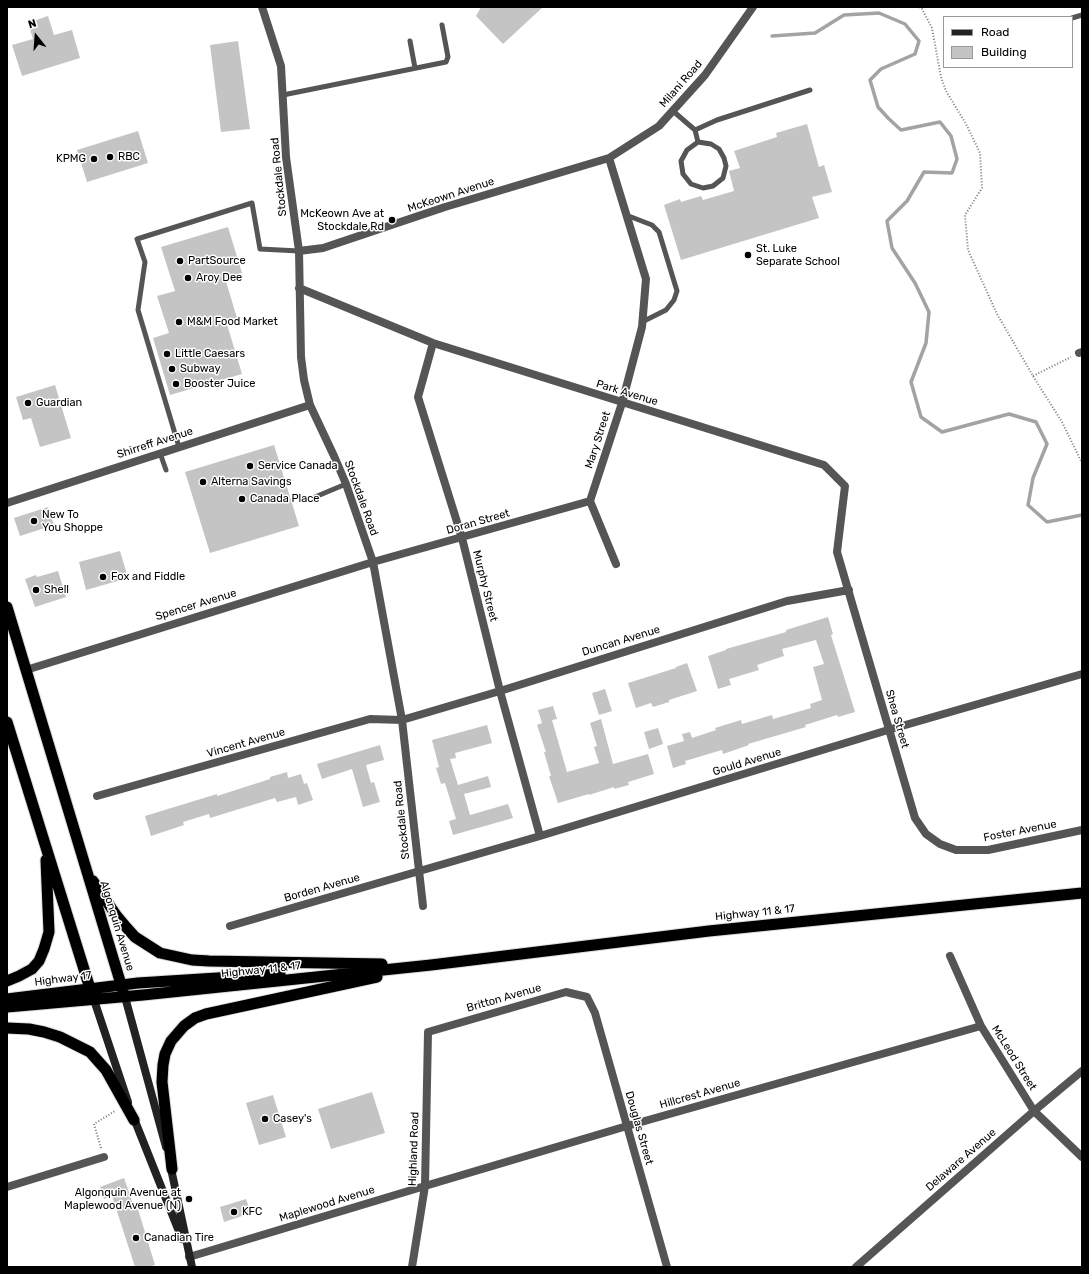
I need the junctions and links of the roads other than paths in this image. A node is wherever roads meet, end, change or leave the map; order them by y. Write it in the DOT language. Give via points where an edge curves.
graph roads {
  1 [pos="262,7"];
  2 [pos="753,7"];
  3 [pos="442,25"];
  4 [pos="410,41"];
  5 [pos="415,68"];
  6 [pos="810,90"];
  7 [pos="283,95"];
  8 [pos="673,111"];
  9 [pos="695,130"];
  10 [pos="698,142"];
  11 [pos="609,158"];
  12 [pos="626,215"];
  13 [pos="298,251"];
  14 [pos="299,288"];
  15 [pos="642,322"];
  16 [pos="433,343"];
  17 [pos="622,403"];
  18 [pos="310,405"];
  19 [pos="178,447"];
  20 [pos="160,453"];
  21 [pos="166,470"];
  22 [pos="346,484"];
  23 [pos="315,497"];
  24 [pos="590,501"];
  25 [pos="7,503"];
  26 [pos="462,538"];
  27 [pos="373,562"];
  28 [pos="616,564"];
  29 [pos="849,590"];
  30 [pos="7,607"];
  31 [pos="26,670"];
  32 [pos="1082,674"];
  33 [pos="500,691"];
  34 [pos="402,720"];
  35 [pos="7,722"];
  36 [pos="888,730"];
  37 [pos="97,796"];
  38 [pos="1082,830"];
  39 [pos="540,836"];
  40 [pos="45,844"];
  41 [pos="940,844"];
  42 [pos="87,872"];
  43 [pos="419,872"];
  44 [pos="1082,894"];
  45 [pos="423,906"];
  46 [pos="230,926"];
  47 [pos="950,956"];
  48 [pos="431,965"];
  49 [pos="7,981"];
  50 [pos="121,985"];
  51 [pos="90,989"];
  52 [pos="125,997"];
  53 [pos="587,997"];
  54 [pos="7,999"];
  55 [pos="94,1000"];
  56 [pos="7,1007"];
  57 [pos="981,1026"];
  58 [pos="7,1028"];
  59 [pos="428,1032"];
  60 [pos="1082,1071"];
  61 [pos="1034,1112"];
  62 [pos="134,1120"];
  63 [pos="628,1126"];
  64 [pos="104,1157"];
  65 [pos="1082,1157"];
  66 [pos="172,1169"];
  67 [pos="425,1186"];
  68 [pos="7,1187"];
  69 [pos="189,1257"];
  70 [pos="192,1267"];
  71 [pos="412,1267"];
  72 [pos="667,1267"];
  73 [pos="856,1267"];
  1 -- 7 [label="street, Stockdale Road" via="281,66"];
  2 -- 8 [label="street, Milani Road" via="705,75"];
  3 -- 5 [label="lane" via="448,56 446,62"];
  4 -- 5 [label="lane"];
  5 -- 7 [label="lane"];
  6 -- 9 [label="lane" via="717,120"];
  7 -- 13 [label="street, Stockdale Road" via="286,157"];
  8 -- 9 [label="lane"];
  8 -- 11 [label="street, Milani Road" via="659,126"];
  9 -- 10 [label="lane"];
  10 -- 10 [label="lane" via="687,150 681,161 683,174 691,184 703,188 714,186 722,178 726,166 724,158 719,149 711,144"];
  11 -- 12 [label="street, Mary Street"];
  11 -- 13 [label="street, McKeown Avenue" via="445,207 323,248"];
  12 -- 15 [label="street, Mary Street" via="646,279"];
  12 -- 15 [label="lane" via="652,225 659,232 676,291 674,300 666,310"];
  13 -- 14 [label="street, Stockdale Road"];
  13 -- 19 [label="lane" via="260,249 252,203 137,239 144,262 138,310"];
  14 -- 16 [label="street, Park Avenue"];
  14 -- 18 [label="street, Stockdale Road" via="301,358"];
  15 -- 17 [label="street, Mary Street"];
  16 -- 17 [label="street, Park Avenue"];
  16 -- 26 [label="street, Murphy Street" via="418,397"];
  17 -- 24 [label="street, Mary Street"];
  17 -- 29 [label="street, Park Avenue" via="824,465 845,486 837,552"];
  18 -- 19 [label="street, Shirreff Avenue"];
  18 -- 22 [label="street, Stockdale Road"];
  19 -- 20 [label="street, Shirreff Avenue"];
  20 -- 21 [label="lane"];
  20 -- 25 [label="street, Shirreff Avenue"];
  22 -- 23 [label="lane"];
  22 -- 27 [label="street, Stockdale Road"];
  24 -- 26 [label="street, Doran Street"];
  24 -- 28 [label="street"];
  26 -- 27 [label="street, Doran Street"];
  26 -- 33 [label="street, Murphy Street"];
  27 -- 31 [label="street, Spencer Avenue"];
  27 -- 34 [label="street, Stockdale Road"];
  29 -- 33 [label="street, Duncan Avenue" via="787,601"];
  29 -- 36 [label="street, Shea Street"];
  30 -- 31 [label="highway, Algonquin Avenue"];
  31 -- 42 [label="highway, Algonquin Avenue"];
  32 -- 36 [label="street, Gould Avenue"];
  33 -- 34 [label="street, Duncan Avenue"];
  33 -- 39 [label="street, Murphy Street"];
  34 -- 37 [label="street, Vincent Avenue" via="370,720"];
  34 -- 43 [label="street, Stockdale Road"];
  35 -- 40 [label="highway, Algonquin Avenue"];
  36 -- 39 [label="street, Gould Avenue"];
  36 -- 41 [label="street, Shea Street" via="915,818 926,834"];
  38 -- 41 [label="street, Foster Avenue" via="988,850 956,850"];
  39 -- 43 [label="street, Gould Avenue"];
  40 -- 49 [label="highway" via="49,932 39,961 32,969"];
  40 -- 51 [label="highway, Algonquin Avenue"];
  42 -- 48 [label="highway" via="116,915 135,937 167,955 209,961"];
  42 -- 50 [label="highway, Algonquin Avenue"];
  43 -- 45 [label="street, Stockdale Road"];
  43 -- 46 [label="street, Borden Avenue"];
  44 -- 48 [label="highway, Highway 11 & 17" via="717,930"];
  47 -- 57 [label="street, McLeod Street"];
  48 -- 50 [label="highway, Highway 11 & 17"];
  48 -- 52 [label="highway, Highway 11 & 17"];
  48 -- 66 [label="highway" via="206,1014 184,1026 171,1041 163,1065 162,1082"];
  50 -- 51 [label="highway, Highway 17"];
  50 -- 52 [label="highway, Algonquin Avenue"];
  51 -- 54 [label="highway, Highway 17"];
  51 -- 55 [label="highway, Algonquin Avenue"];
  52 -- 55 [label="highway, Highway 11 & 17"];
  52 -- 66 [label="main road, Algonquin Avenue"];
  53 -- 59 [label="street, Britton Avenue" via="566,992"];
  53 -- 63 [label="street, Douglas Street" via="595,1013"];
  55 -- 56 [label="highway, Highway 17"];
  55 -- 62 [label="main road, Algonquin Avenue"];
  57 -- 61 [label="street, McLeod Street"];
  57 -- 63 [label="street, Hillcrest Avenue"];
  58 -- 62 [label="highway" via="44,1032 90,1052 106,1070"];
  59 -- 67 [label="street, Highland Road"];
  60 -- 61 [label="street, Delaware Avenue"];
  61 -- 65 [label="street, McLeod Street"];
  61 -- 73 [label="street, Delaware Avenue"];
  62 -- 69 [label="main road, Algonquin Avenue"];
  63 -- 67 [label="street, Hillcrest Avenue"];
  63 -- 72 [label="street, Douglas Street"];
  64 -- 68 [label="street"];
  66 -- 69 [label="main road, Algonquin Avenue"];
  67 -- 69 [label="street, Maplewood Avenue"];
  67 -- 71 [label="street, Highland Road"];
  69 -- 70 [label="main road, Algonquin Avenue"];
}
